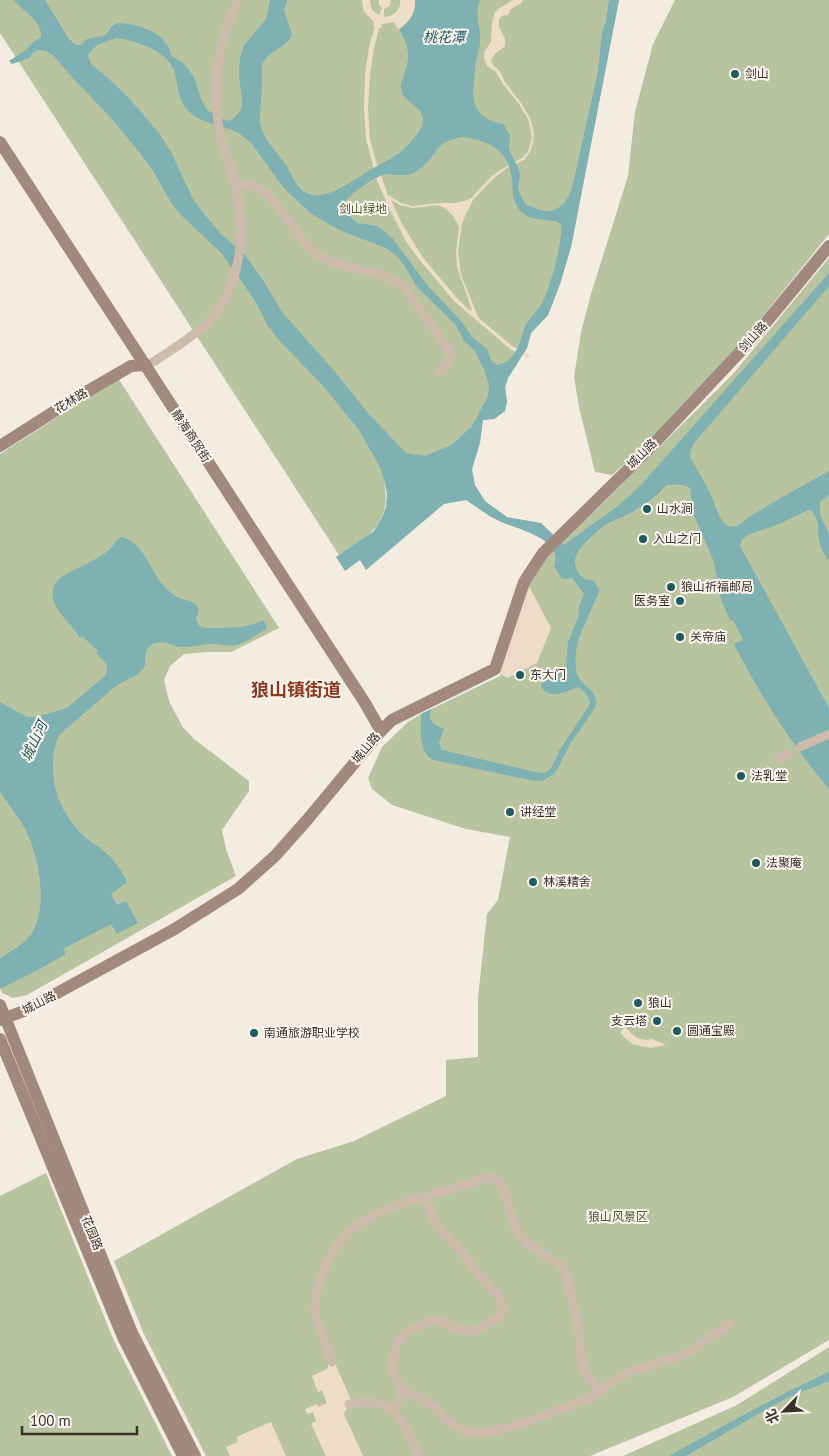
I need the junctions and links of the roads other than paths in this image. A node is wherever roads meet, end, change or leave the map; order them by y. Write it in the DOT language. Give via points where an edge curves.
graph roads {
  1 [pos="238,0"];
  2 [pos="0,142"];
  3 [pos="236,187"];
  4 [pos="829,246"];
  5 [pos="146,365"];
  6 [pos="440,372"];
  7 [pos="671,424"];
  8 [pos="0,446"];
  9 [pos="380,730"];
  10 [pos="829,734"];
  11 [pos="800,747"];
  12 [pos="789,754"];
  13 [pos="777,759"];
  14 [pos="0,1005"];
  15 [pos="3,1019"];
  16 [pos="0,1039"];
  17 [pos="427,1196"];
  18 [pos="730,1323"];
  19 [pos="332,1362"];
  20 [pos="600,1391"];
  21 [pos="403,1392"];
  22 [pos="349,1404"];
  23 [pos="393,1411"];
  24 [pos="183,1456"];
  25 [pos="195,1456"];
  26 [pos="419,1456"];
  1 -- 3 [label="street" via="225,32 216,94 219,129"];
  2 -- 5 [label="street, 静海商贸街"];
  3 -- 5 [label="street" via="242,225 240,249 226,296 207,322"];
  3 -- 6 [label="street" via="252,185 269,195 305,244 329,262 382,275 406,289 449,350 450,360"];
  4 -- 7 [label="street, 剑山路" via="754,337"];
  5 -- 8 [label="street, 花林路" via="131,366"];
  5 -- 9 [label="street, 静海商贸街"];
  7 -- 9 [label="street, 城山路" via="542,553 524,582 495,669 392,720"];
  9 -- 15 [label="street, 城山路" via="307,820 238,889 173,930 24,1011"];
  10 -- 11 [label="street"];
  12 -- 13 [label="street"];
  14 -- 15 [label="street, 花园路"];
  15 -- 25 [label="street, 花园路" via="132,1333"];
  16 -- 24 [label="street, 花园路" via="123,1337"];
  17 -- 19 [label="street" via="371,1216 344,1238 328,1260 317,1290 315,1314"];
  17 -- 20 [label="street" via="486,1178 497,1180 507,1197 517,1232 526,1243 558,1262 566,1272 583,1367"];
  17 -- 21 [label="street" via="438,1228 498,1295 502,1310 497,1320 478,1330 464,1331 436,1320 402,1336 396,1345 392,1366"];
  18 -- 20 [label="street" via="687,1354 628,1372"];
  20 -- 21 [label="street" via="591,1398 525,1423 481,1433 456,1427 422,1398"];
  21 -- 23 [label="street"];
  22 -- 23 [label="street" via="376,1402"];
  23 -- 26 [label="street"];
}
